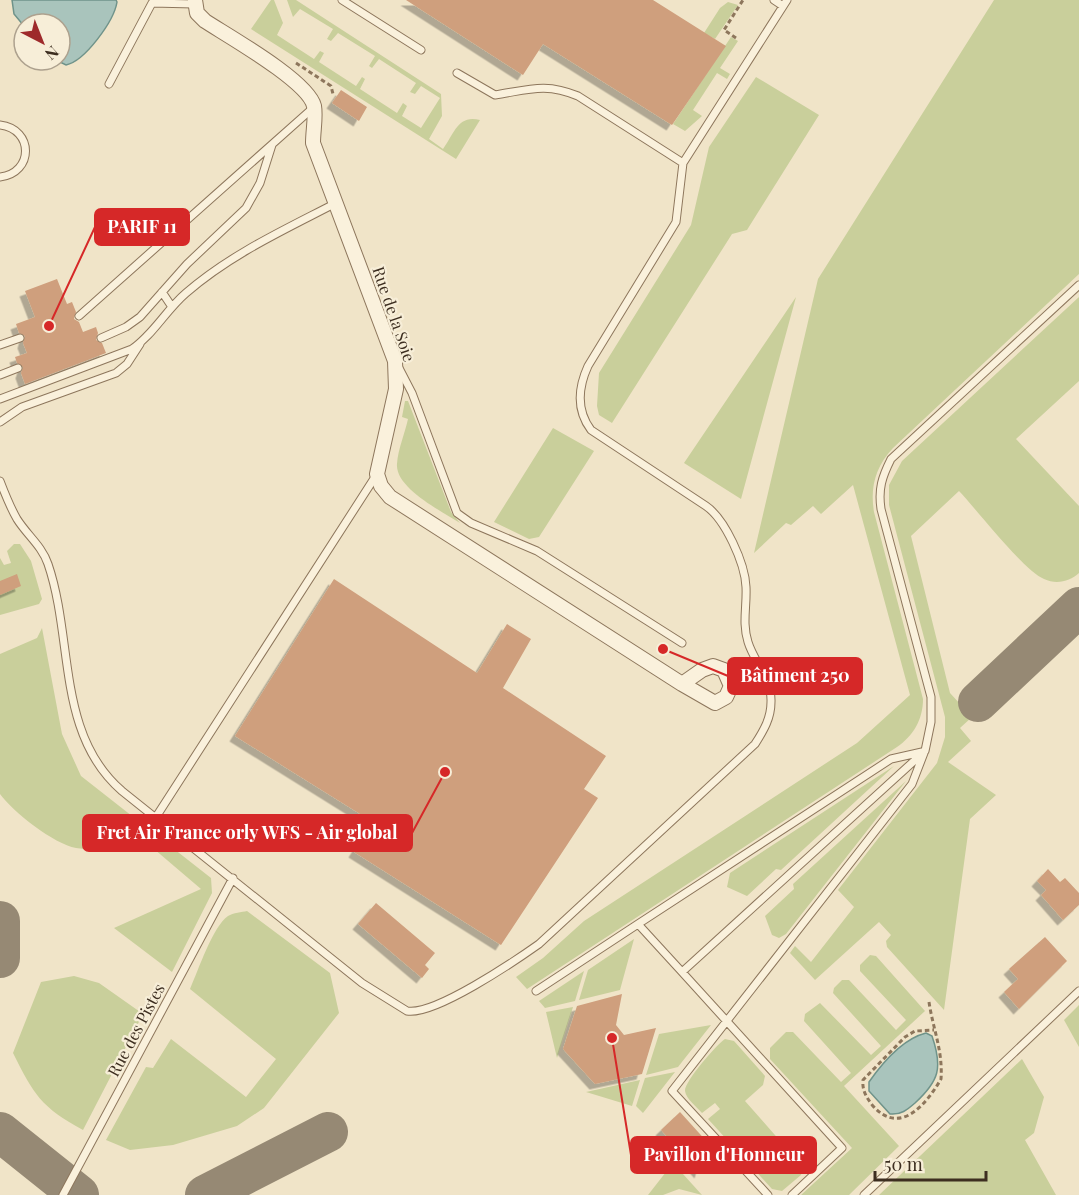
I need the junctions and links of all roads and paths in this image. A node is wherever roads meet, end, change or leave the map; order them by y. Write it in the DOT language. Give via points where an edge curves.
graph roads {
  1 [pos="342,0"];
  2 [pos="743,0"];
  3 [pos="774,0"];
  4 [pos="194,2"];
  5 [pos="785,3"];
  6 [pos="736,38"];
  7 [pos="421,50"];
  8 [pos="457,73"];
  9 [pos="109,84"];
  10 [pos="314,107"];
  11 [pos="0,125"];
  12 [pos="272,145"];
  13 [pos="683,163"];
  14 [pos="0,177"];
  15 [pos="336,203"];
  16 [pos="1079,285"];
  17 [pos="162,292"];
  18 [pos="172,307"];
  19 [pos="79,316"];
  20 [pos="20,338"];
  21 [pos="101,338"];
  22 [pos="142,342"];
  23 [pos="0,345"];
  24 [pos="395,361"];
  25 [pos="18,368"];
  26 [pos="0,375"];
  27 [pos="0,399"];
  28 [pos="0,422"];
  29 [pos="377,474"];
  30 [pos="0,481"];
  31 [pos="682,643"];
  32 [pos="682,684"];
  33 [pos="925,751"];
  34 [pos="156,817"];
  35 [pos="233,878"];
  36 [pos="638,924"];
  37 [pos="682,972"];
  38 [pos="536,991"];
  39 [pos="1079,991"];
  40 [pos="929,1002"];
  41 [pos="727,1021"];
  42 [pos="933,1030"];
  43 [pos="63,1195"];
  44 [pos="768,1195"];
  45 [pos="792,1195"];
  46 [pos="864,1195"];
  1 -- 7 [label="lane"];
  2 -- 6 [label="path" via="724,30"];
  3 -- 5 [label="lane"];
  4 -- 9 [label="lane" via="152,3"];
  4 -- 10 [label="street" via="205,21 298,82"];
  5 -- 13 [label="lane"];
  8 -- 13 [label="lane" via="495,94 537,86 559,88"];
  10 -- 12 [label="lane"];
  10 -- 15 [label="street, Rue de la Soie" via="313,143"];
  11 -- 14 [label="lane" via="15,129 27,151 21,166"];
  12 -- 17 [label="lane" via="260,183 246,208"];
  12 -- 19 [label="lane"];
  13 -- 35 [label="lane" via="676,222 588,366 579,401 584,421 591,430 721,519 746,586 744,622 748,644 769,686 768,723 755,744 539,944 514,963 415,1013 399,1008 362,983"];
  15 -- 18 [label="lane" via="234,256"];
  15 -- 24 [label="street, Rue de la Soie"];
  16 -- 33 [label="lane" via="891,459 878,490 931,697"];
  17 -- 18 [label="lane"];
  17 -- 21 [label="lane" via="140,317"];
  18 -- 22 [label="lane"];
  20 -- 23 [label="lane"];
  22 -- 27 [label="lane" via="121,354"];
  22 -- 28 [label="lane" via="116,373 22,407"];
  24 -- 29 [label="street, Rue de la Soie" via="396,389"];
  24 -- 31 [label="lane" via="412,393 457,513 471,523 537,551"];
  25 -- 26 [label="lane"];
  29 -- 32 [label="street" via="390,497"];
  29 -- 34 [label="lane"];
  30 -- 34 [label="lane" via="17,519 44,553 49,567 68,678 85,742 108,778"];
  33 -- 36 [label="lane" via="891,759"];
  33 -- 37 [label="lane"];
  33 -- 41 [label="lane" via="912,784"];
  34 -- 35 [label="lane"];
  35 -- 43 [label="lane, Rue des Pistes"];
  36 -- 37 [label="lane"];
  36 -- 38 [label="lane"];
  37 -- 41 [label="lane"];
  39 -- 46 [label="lane"];
  40 -- 42 [label="path"];
  41 -- 44 [label="lane" via="672,1091"];
  41 -- 45 [label="lane" via="842,1148"];
  42 -- 42 [label="path" via="941,1048 941,1079 910,1115 889,1119 869,1102 863,1080 905,1038 915,1031"];
}
